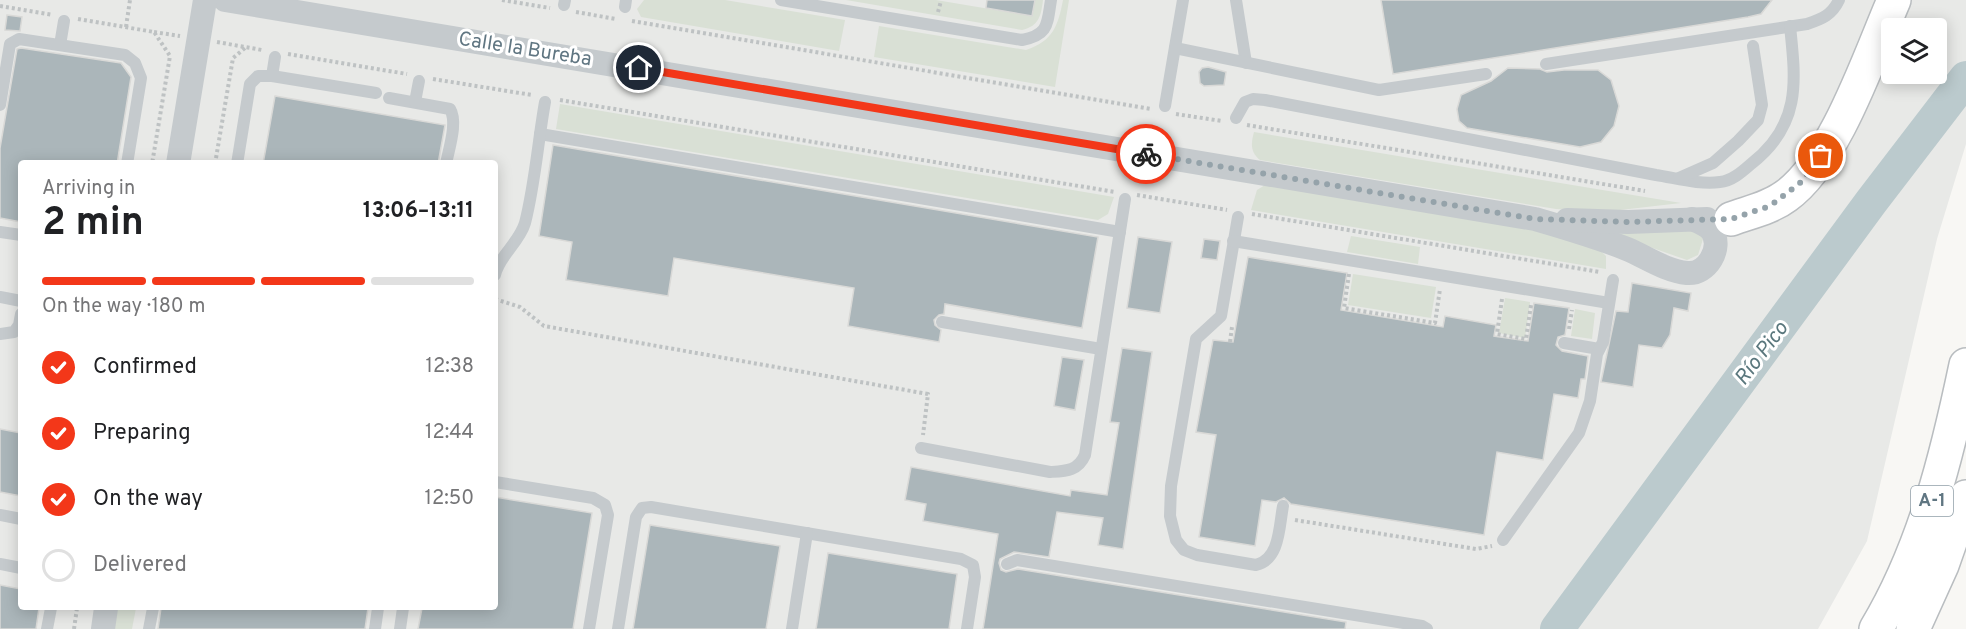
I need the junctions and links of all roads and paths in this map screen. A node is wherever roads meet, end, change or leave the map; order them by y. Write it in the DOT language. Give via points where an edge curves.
graph roads {
  1 [pos="130,0"];
  2 [pos="205,0"];
  3 [pos="225,0"];
  4 [pos="502,0"];
  5 [pos="781,0"];
  6 [pos="1051,0"];
  7 [pos="1183,0"];
  8 [pos="1236,0"];
  9 [pos="1839,0"];
  10 [pos="1894,0"];
  11 [pos="564,6"];
  12 [pos="64,21"];
  13 [pos="1790,26"];
  14 [pos="126,27"];
  15 [pos="60,45"];
  16 [pos="1753,46"];
  17 [pos="246,47"];
  18 [pos="1175,48"];
  19 [pos="276,57"];
  20 [pos="1245,63"];
  21 [pos="1546,64"];
  22 [pos="1486,74"];
  23 [pos="272,76"];
  24 [pos="425,80"];
  25 [pos="376,93"];
  26 [pos="389,98"];
  27 [pos="545,99"];
  28 [pos="415,102"];
  29 [pos="0,105"];
  30 [pos="1165,109"];
  31 [pos="1153,110"];
  32 [pos="1224,121"];
  33 [pos="1236,121"];
  34 [pos="540,134"];
  35 [pos="128,160"];
  36 [pos="179,160"];
  37 [pos="216,160"];
  38 [pos="238,160"];
  39 [pos="447,160"];
  40 [pos="1678,178"];
  41 [pos="1649,191"];
  42 [pos="1125,199"];
  43 [pos="1242,214"];
  44 [pos="1535,219"];
  45 [pos="1692,219"];
  46 [pos="1731,219"];
  47 [pos="1120,231"];
  48 [pos="0,232"];
  49 [pos="18,235"];
  50 [pos="1233,242"];
  51 [pos="498,265"];
  52 [pos="1350,270"];
  53 [pos="1608,276"];
  54 [pos="1440,285"];
  55 [pos="1503,295"];
  56 [pos="0,297"];
  57 [pos="1532,299"];
  58 [pos="18,300"];
  59 [pos="498,300"];
  60 [pos="1609,303"];
  61 [pos="942,322"];
  62 [pos="18,326"];
  63 [pos="0,334"];
  64 [pos="1564,343"];
  65 [pos="1101,349"];
  66 [pos="1599,349"];
  67 [pos="1966,366"];
  68 [pos="921,448"];
  69 [pos="498,482"];
  70 [pos="1966,497"];
  71 [pos="1282,512"];
  72 [pos="0,515"];
  73 [pos="18,518"];
  74 [pos="807,533"];
  75 [pos="1503,540"];
  76 [pos="1012,562"];
  77 [pos="0,564"];
  78 [pos="18,567"];
  79 [pos="51,610"];
  80 [pos="77,610"];
  81 [pos="106,610"];
  82 [pos="153,610"];
  83 [pos="378,610"];
  84 [pos="403,610"];
  85 [pos="47,629"];
  86 [pos="74,629"];
  87 [pos="103,629"];
  88 [pos="149,629"];
  89 [pos="375,629"];
  90 [pos="400,629"];
  91 [pos="589,629"];
  92 [pos="618,629"];
  93 [pos="792,629"];
  94 [pos="967,629"];
  95 [pos="1427,629"];
  96 [pos="1876,629"];
  97 [pos="1912,629"];
  1 -- 14 [label="path"];
  2 -- 36 [label="street"];
  3 -- 44 [label="street, Calle la Bureba"];
  4 -- 11 [label="path"];
  5 -- 6 [label="lane" via="1022,40 1041,35 1047,26"];
  7 -- 18 [label="lane"];
  8 -- 20 [label="lane"];
  9 -- 13 [label="lane" via="1822,19"];
  10 -- 46 [label="highway" via="1831,142 1800,183 1770,206"];
  11 -- 31 [label="path"];
  12 -- 15 [label="lane"];
  13 -- 21 [label="lane"];
  13 -- 40 [label="lane" via="1790,108 1779,136 1762,156 1721,183"];
  15 -- 29 [label="lane" via="19,39 10,44"];
  15 -- 35 [label="lane" via="124,55 135,63 141,78"];
  16 -- 40 [label="lane" via="1762,105 1758,120 1713,163"];
  17 -- 37 [label="path" via="233,58"];
  18 -- 20 [label="lane"];
  18 -- 30 [label="lane"];
  19 -- 23 [label="lane"];
  20 -- 22 [label="lane" via="1378,90"];
  23 -- 25 [label="lane"];
  23 -- 38 [label="lane" via="258,76 250,84"];
  24 -- 27 [label="path"];
  24 -- 28 [label="lane"];
  26 -- 28 [label="lane"];
  27 -- 34 [label="lane"];
  27 -- 43 [label="path"];
  28 -- 39 [label="lane" via="450,109 453,113"];
  30 -- 32 [label="path"];
  33 -- 40 [label="lane" via="1245,102 1265,100"];
  33 -- 41 [label="path"];
  34 -- 47 [label="lane"];
  34 -- 51 [label="lane" via="525,225"];
  42 -- 47 [label="lane"];
  43 -- 50 [label="lane"];
  43 -- 53 [label="path"];
  44 -- 45 [label="street, Calle la Bureba"];
  44 -- 45 [label="street, Calle la Bureba" via="1690,274 1705,266 1715,251 1711,229"];
  45 -- 46 [label="street, Calle la Bureba"];
  47 -- 65 [label="lane"];
  48 -- 49 [label="lane"];
  50 -- 60 [label="lane"];
  50 -- 71 [label="lane" via="1221,316 1196,339 1171,486 1170,516 1176,540 1184,550 1256,564 1266,562 1275,549"];
  52 -- 54 [label="path" via="1344,308 1435,323"];
  53 -- 60 [label="lane"];
  55 -- 57 [label="path" via="1497,334 1526,339"];
  56 -- 58 [label="lane"];
  59 -- 68 [label="path" via="520,307 544,326 928,394"];
  60 -- 66 [label="lane"];
  61 -- 65 [label="lane"];
  62 -- 63 [label="lane" via="14,332"];
  64 -- 66 [label="lane"];
  65 -- 68 [label="lane" via="1081,464 1070,470 1050,472"];
  66 -- 75 [label="lane" via="1590,401 1579,433"];
  67 -- 96 [label="highway, A-1" via="1938,485 1905,572"];
  69 -- 91 [label="lane" via="593,498 605,505 608,515"];
  70 -- 97 [label="highway, A-1" via="1942,565"];
  71 -- 75 [label="path" via="1476,549"];
  72 -- 73 [label="lane"];
  74 -- 92 [label="lane" via="642,508 636,517"];
  74 -- 93 [label="lane"];
  74 -- 94 [label="lane" via="961,559 973,565 975,577"];
  76 -- 95 [label="lane"];
  77 -- 78 [label="lane"];
  79 -- 85 [label="lane"];
  80 -- 86 [label="path"];
  81 -- 87 [label="street"];
  82 -- 88 [label="lane"];
  83 -- 89 [label="lane"];
  84 -- 90 [label="lane"];
}
